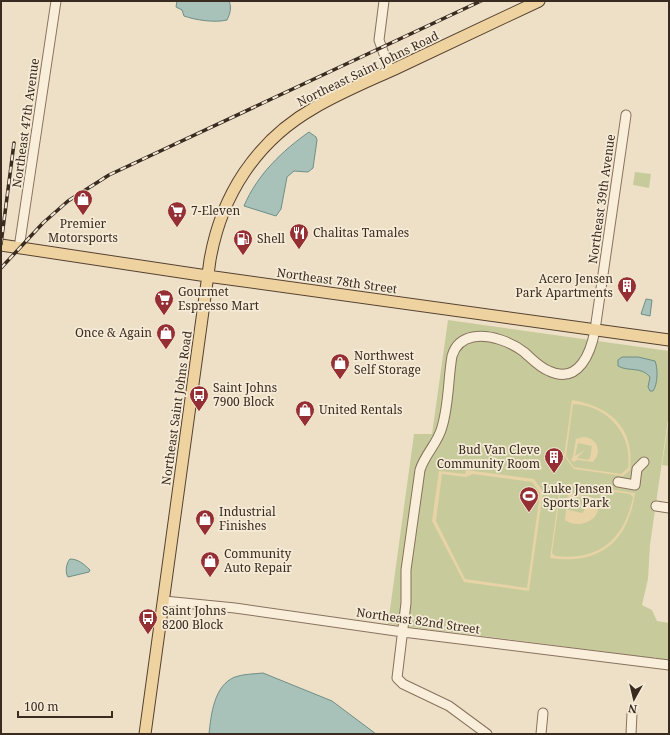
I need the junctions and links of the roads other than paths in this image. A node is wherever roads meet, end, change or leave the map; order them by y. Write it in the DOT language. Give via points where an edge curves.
graph roads {
  1 [pos="56,1"];
  2 [pos="384,1"];
  3 [pos="539,1"];
  4 [pos="390,71"];
  5 [pos="626,115"];
  6 [pos="1,245"];
  7 [pos="19,248"];
  8 [pos="207,276"];
  9 [pos="595,330"];
  10 [pos="669,340"];
  11 [pos="644,462"];
  12 [pos="618,482"];
  13 [pos="656,506"];
  14 [pos="669,508"];
  15 [pos="164,601"];
  16 [pos="403,632"];
  17 [pos="669,665"];
  18 [pos="632,713"];
  19 [pos="543,714"];
  20 [pos="145,734"];
  21 [pos="487,734"];
  22 [pos="541,734"];
  23 [pos="631,734"];
  1 -- 7 [label="street, Northeast 47th Avenue"];
  2 -- 4 [label="street" via="379,40"];
  3 -- 4 [label="main road, Northeast Saint Johns Road"];
  4 -- 8 [label="main road, Northeast Saint Johns Road" via="314,108 276,135 261,150 247,167 228,200 213,242"];
  5 -- 9 [label="street, Northeast 39th Avenue"];
  6 -- 7 [label="main road, Northeast 78th Street"];
  7 -- 8 [label="main road, Northeast 78th Street"];
  8 -- 9 [label="main road, Northeast 78th Street"];
  8 -- 15 [label="main road, Northeast Saint Johns Road"];
  9 -- 10 [label="main road, Northeast 78th Street"];
  9 -- 16 [label="street, Northeast 39th Avenue" via="591,350 584,362 575,369 563,373 546,370 523,351 504,341 476,336 461,341 454,349 443,425 424,460 419,477 406,570"];
  11 -- 12 [label="street" via="637,470 635,485"];
  13 -- 14 [label="street"];
  15 -- 16 [label="street, Northeast 82nd Street" via="235,608"];
  15 -- 20 [label="main road, Northeast Saint Johns Road"];
  16 -- 17 [label="street, Northeast 82nd Street"];
  16 -- 21 [label="street" via="398,680 453,708"];
  18 -- 23 [label="street"];
  19 -- 22 [label="street"];
}
